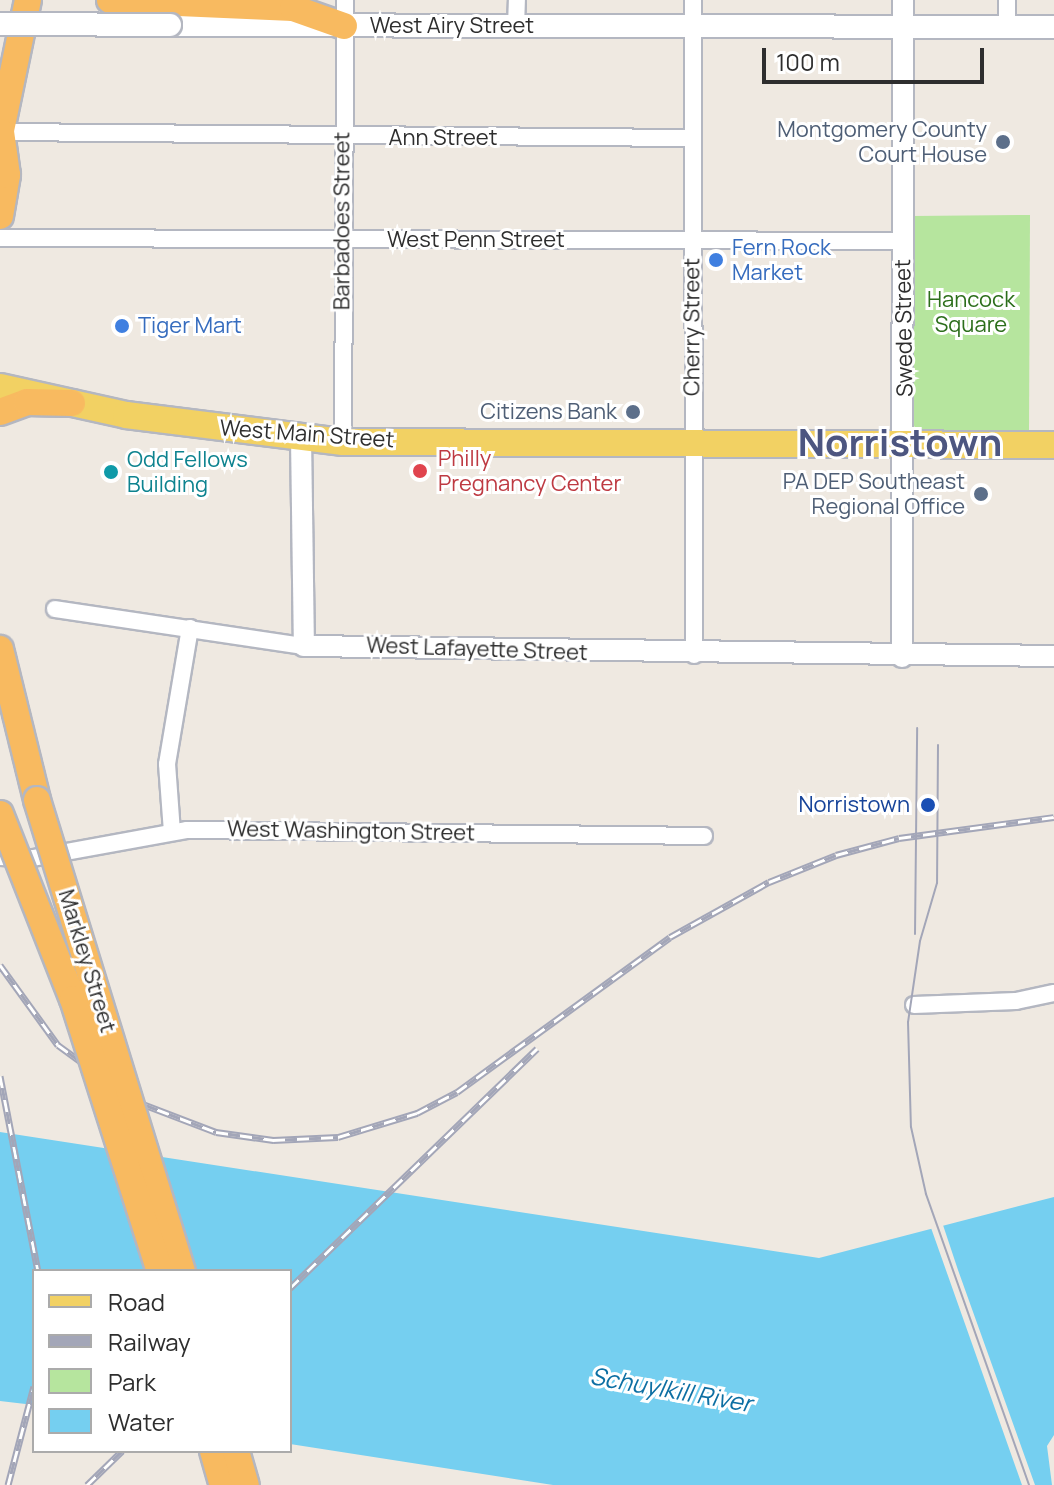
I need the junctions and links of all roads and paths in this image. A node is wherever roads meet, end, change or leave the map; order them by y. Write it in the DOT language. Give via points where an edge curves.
graph roads {
  1 [pos="28,0"];
  2 [pos="110,0"];
  3 [pos="517,0"];
  4 [pos="693,0"];
  5 [pos="903,0"];
  6 [pos="1007,0"];
  7 [pos="345,13"];
  8 [pos="0,24"];
  9 [pos="516,26"];
  10 [pos="693,26"];
  11 [pos="1007,27"];
  12 [pos="1054,27"];
  13 [pos="903,28"];
  14 [pos="1,134"];
  15 [pos="342,137"];
  16 [pos="692,138"];
  17 [pos="0,216"];
  18 [pos="0,238"];
  19 [pos="341,239"];
  20 [pos="692,240"];
  21 [pos="903,241"];
  22 [pos="0,387"];
  23 [pos="72,403"];
  24 [pos="0,412"];
  25 [pos="301,437"];
  26 [pos="692,440"];
  27 [pos="343,442"];
  28 [pos="905,444"];
  29 [pos="1054,445"];
  30 [pos="55,609"];
  31 [pos="190,628"];
  32 [pos="304,646"];
  33 [pos="0,649"];
  34 [pos="694,655"];
  35 [pos="1054,656"];
  36 [pos="902,657"];
  37 [pos="0,814"];
  38 [pos="172,832"];
  39 [pos="704,836"];
  40 [pos="0,857"];
  41 [pos="1054,993"];
  42 [pos="914,1005"];
  43 [pos="159,1269"];
  44 [pos="181,1269"];
  45 [pos="214,1453"];
  46 [pos="237,1453"];
  47 [pos="223,1485"];
  48 [pos="246,1485"];
  1 -- 14 [label="highway"];
  2 -- 7 [label="highway"];
  3 -- 9 [label="street"];
  4 -- 10 [label="street, Cherry Street"];
  5 -- 13 [label="street, Swede Street"];
  6 -- 11 [label="street"];
  7 -- 8 [label="main road, West Airy Street, bridge" via="170,25"];
  7 -- 9 [label="main road, West Airy Street"];
  7 -- 15 [label="street, Barbadoes Street"];
  9 -- 10 [label="main road, West Airy Street"];
  10 -- 13 [label="main road, West Airy Street"];
  10 -- 16 [label="street, Cherry Street"];
  11 -- 12 [label="main road, West Airy Street"];
  11 -- 13 [label="main road, West Airy Street"];
  13 -- 21 [label="street, Swede Street"];
  14 -- 15 [label="street, Ann Street"];
  14 -- 17 [label="highway" via="7,175"];
  15 -- 16 [label="street, Ann Street"];
  15 -- 19 [label="street, Barbadoes Street"];
  16 -- 20 [label="street, Cherry Street"];
  18 -- 19 [label="street, West Penn Street"];
  19 -- 20 [label="street, West Penn Street"];
  19 -- 27 [label="street, Barbadoes Street"];
  20 -- 21 [label="street, West Penn Street"];
  20 -- 26 [label="street, Cherry Street"];
  21 -- 28 [label="street, Swede Street"];
  22 -- 23 [label="main road, West Main Street"];
  23 -- 24 [label="highway" via="27,402"];
  23 -- 25 [label="main road, West Main Street" via="169,422"];
  25 -- 27 [label="main road, West Main Street"];
  25 -- 32 [label="street"];
  26 -- 27 [label="main road, West Main Street"];
  26 -- 28 [label="main road, West Main Street"];
  26 -- 34 [label="street, Cherry Street"];
  28 -- 29 [label="main road, West Main Street"];
  28 -- 36 [label="street, Swede Street"];
  30 -- 31 [label="street, West Lafayette Street"];
  31 -- 32 [label="street, West Lafayette Street"];
  31 -- 38 [label="street" via="167,764"];
  32 -- 34 [label="street, West Lafayette Street"];
  33 -- 44 [label="highway, Markley Street, bridge" via="37,800"];
  34 -- 36 [label="street, West Lafayette Street"];
  35 -- 36 [label="street, West Lafayette Street"];
  37 -- 43 [label="highway, Markley Street, bridge" via="73,999"];
  38 -- 39 [label="street, West Washington Street"];
  38 -- 40 [label="street, West Washington Street" via="33,858"];
  41 -- 42 [label="street" via="1016,1001"];
  45 -- 47 [label="highway"];
  46 -- 48 [label="highway"];
}
